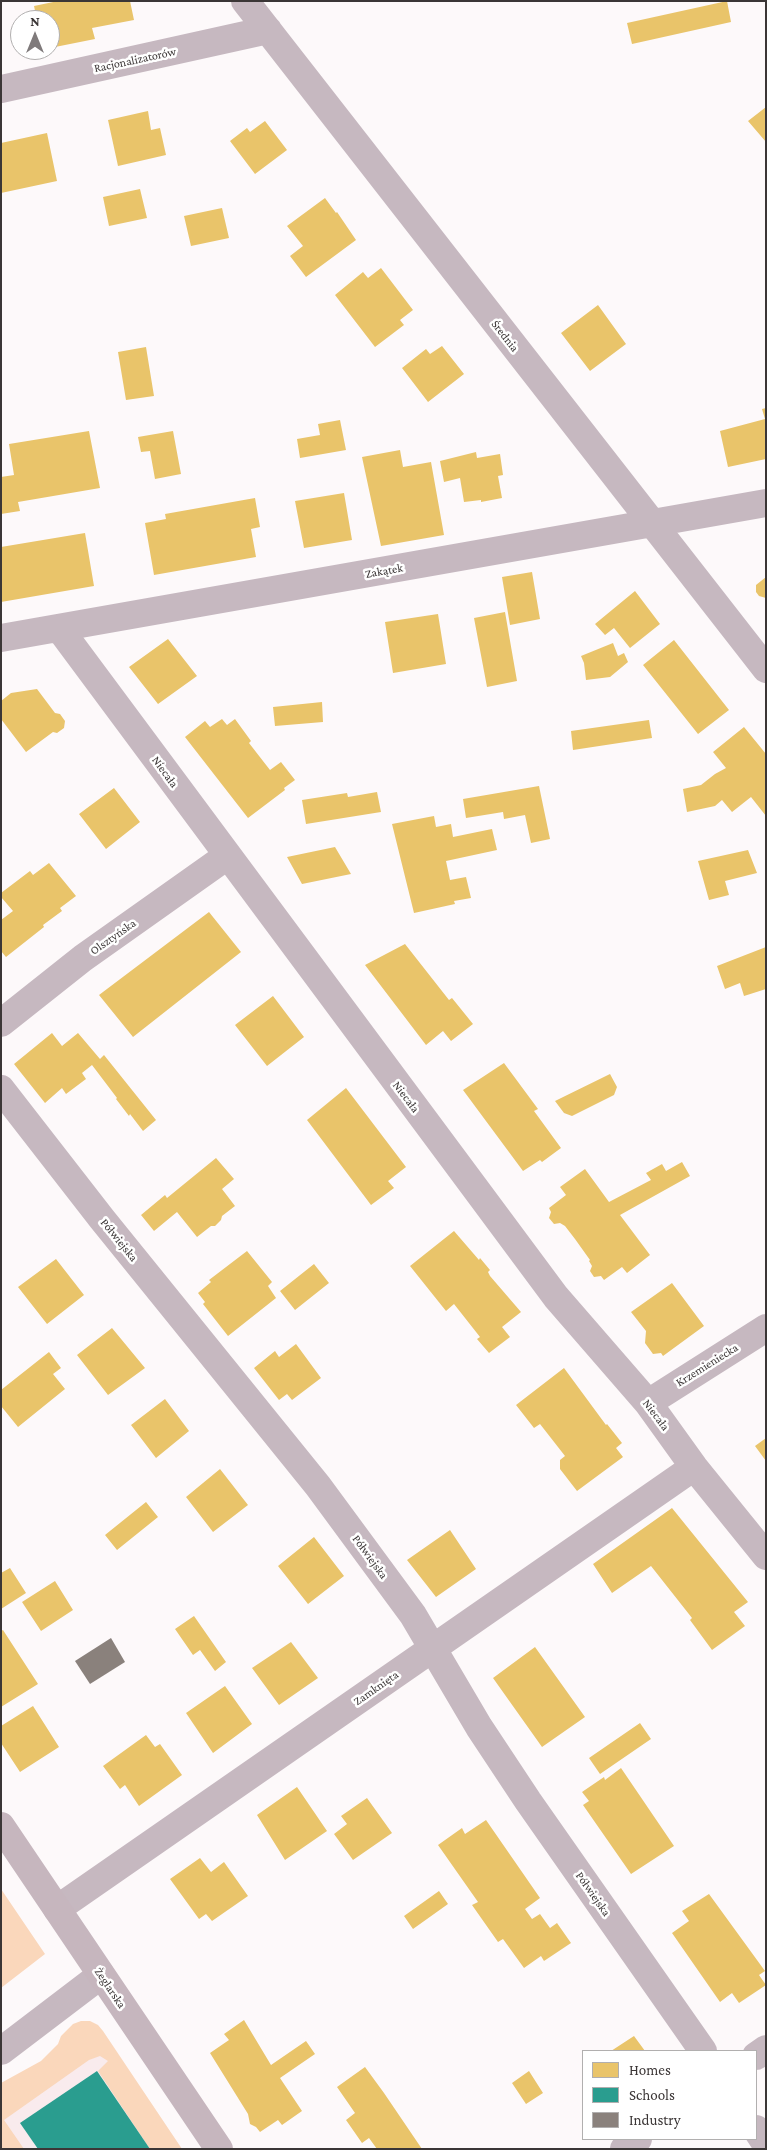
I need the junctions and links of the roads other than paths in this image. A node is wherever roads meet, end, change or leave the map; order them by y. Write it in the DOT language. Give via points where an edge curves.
graph roads {
  1 [pos="245,1"];
  2 [pos="268,30"];
  3 [pos="1,89"];
  4 [pos="766,503"];
  5 [pos="651,524"];
  6 [pos="59,628"];
  7 [pos="1,638"];
  8 [pos="766,669"];
  9 [pos="227,856"];
  10 [pos="1,1023"];
  11 [pos="1,1089"];
  12 [pos="766,1328"];
  13 [pos="648,1402"];
  14 [pos="694,1467"];
  15 [pos="766,1556"];
  16 [pos="433,1649"];
  17 [pos="1,1826"];
  18 [pos="57,1909"];
  19 [pos="102,1975"];
  20 [pos="702,2050"];
  21 [pos="1,2051"];
  22 [pos="757,2130"];
  23 [pos="637,2140"];
  24 [pos="766,2144"];
  25 [pos="219,2149"];
  26 [pos="624,2149"];
  1 -- 2 [label="street, Średnia"];
  2 -- 3 [label="street, Racjonalizatorów"];
  2 -- 5 [label="street, Średnia"];
  4 -- 5 [label="street, Zakątek"];
  5 -- 6 [label="street, Zakątek"];
  5 -- 8 [label="street, Średnia"];
  6 -- 7 [label="street, Zakątek"];
  6 -- 9 [label="street, Niecała"];
  9 -- 10 [label="street, Olsztyńska" via="82,958"];
  9 -- 13 [label="street, Niecała" via="556,1297"];
  11 -- 16 [label="street, Półwiejska" via="318,1486 413,1615"];
  12 -- 13 [label="street, Krzemieniecka"];
  13 -- 14 [label="street, Niecała"];
  14 -- 15 [label="street, Niecała"];
  14 -- 16 [label="street, Zamknięta"];
  16 -- 18 [label="street, Zamknięta"];
  16 -- 20 [label="street, Półwiejska" via="528,1801"];
  17 -- 18 [label="street, Żeglarska"];
  18 -- 19 [label="street, Żeglarska"];
  19 -- 21 [label="street"];
  19 -- 25 [label="street, Żeglarska"];
  22 -- 24 [label="street"];
  23 -- 26 [label="street"];
}
